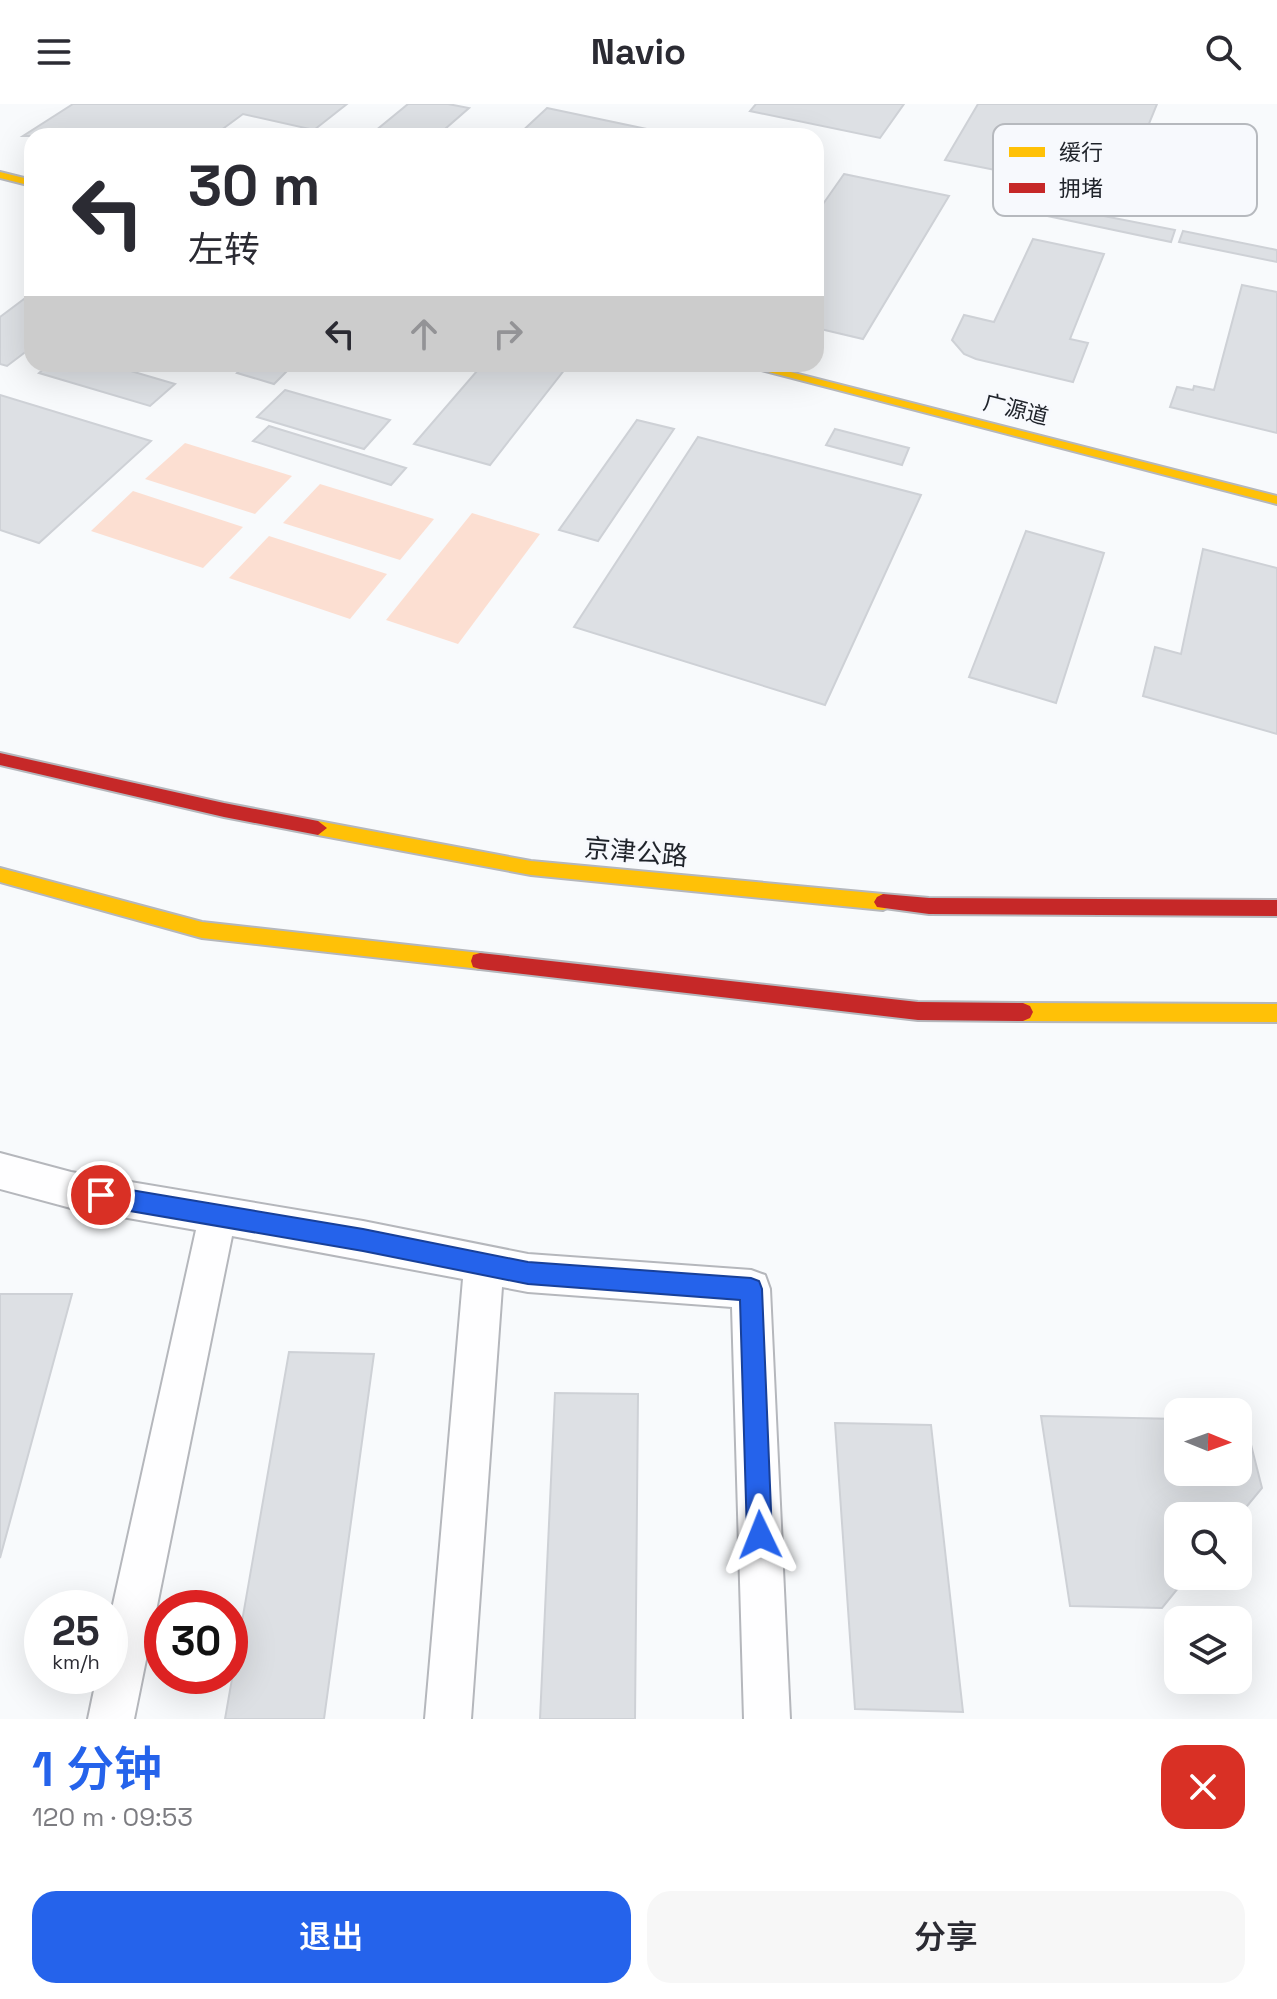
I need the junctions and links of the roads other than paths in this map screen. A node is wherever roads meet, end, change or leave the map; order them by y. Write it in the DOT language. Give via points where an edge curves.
graph roads {
  1 [pos="0,175"];
  2 [pos="24,181"];
  3 [pos="775,372"];
  4 [pos="1277,500"];
  5 [pos="0,759"];
  6 [pos="0,875"];
  7 [pos="1277,908"];
  8 [pos="1277,1013"];
  9 [pos="0,1171"];
  10 [pos="218,1215"];
  11 [pos="484,1264"];
  12 [pos="111,1719"];
  13 [pos="448,1719"];
  14 [pos="767,1719"];
  1 -- 2 [label="main road"];
  3 -- 4 [label="main road, 广源道"];
  5 -- 7 [label="main road, 京津公路" via="224,810 531,868 929,906"];
  6 -- 8 [label="main road" via="202,930 918,1011"];
  9 -- 10 [label="street" via="71,1190"];
  10 -- 11 [label="street"];
  10 -- 12 [label="street"];
  11 -- 13 [label="street"];
  11 -- 14 [label="street" via="528,1273 751,1289"];
}
